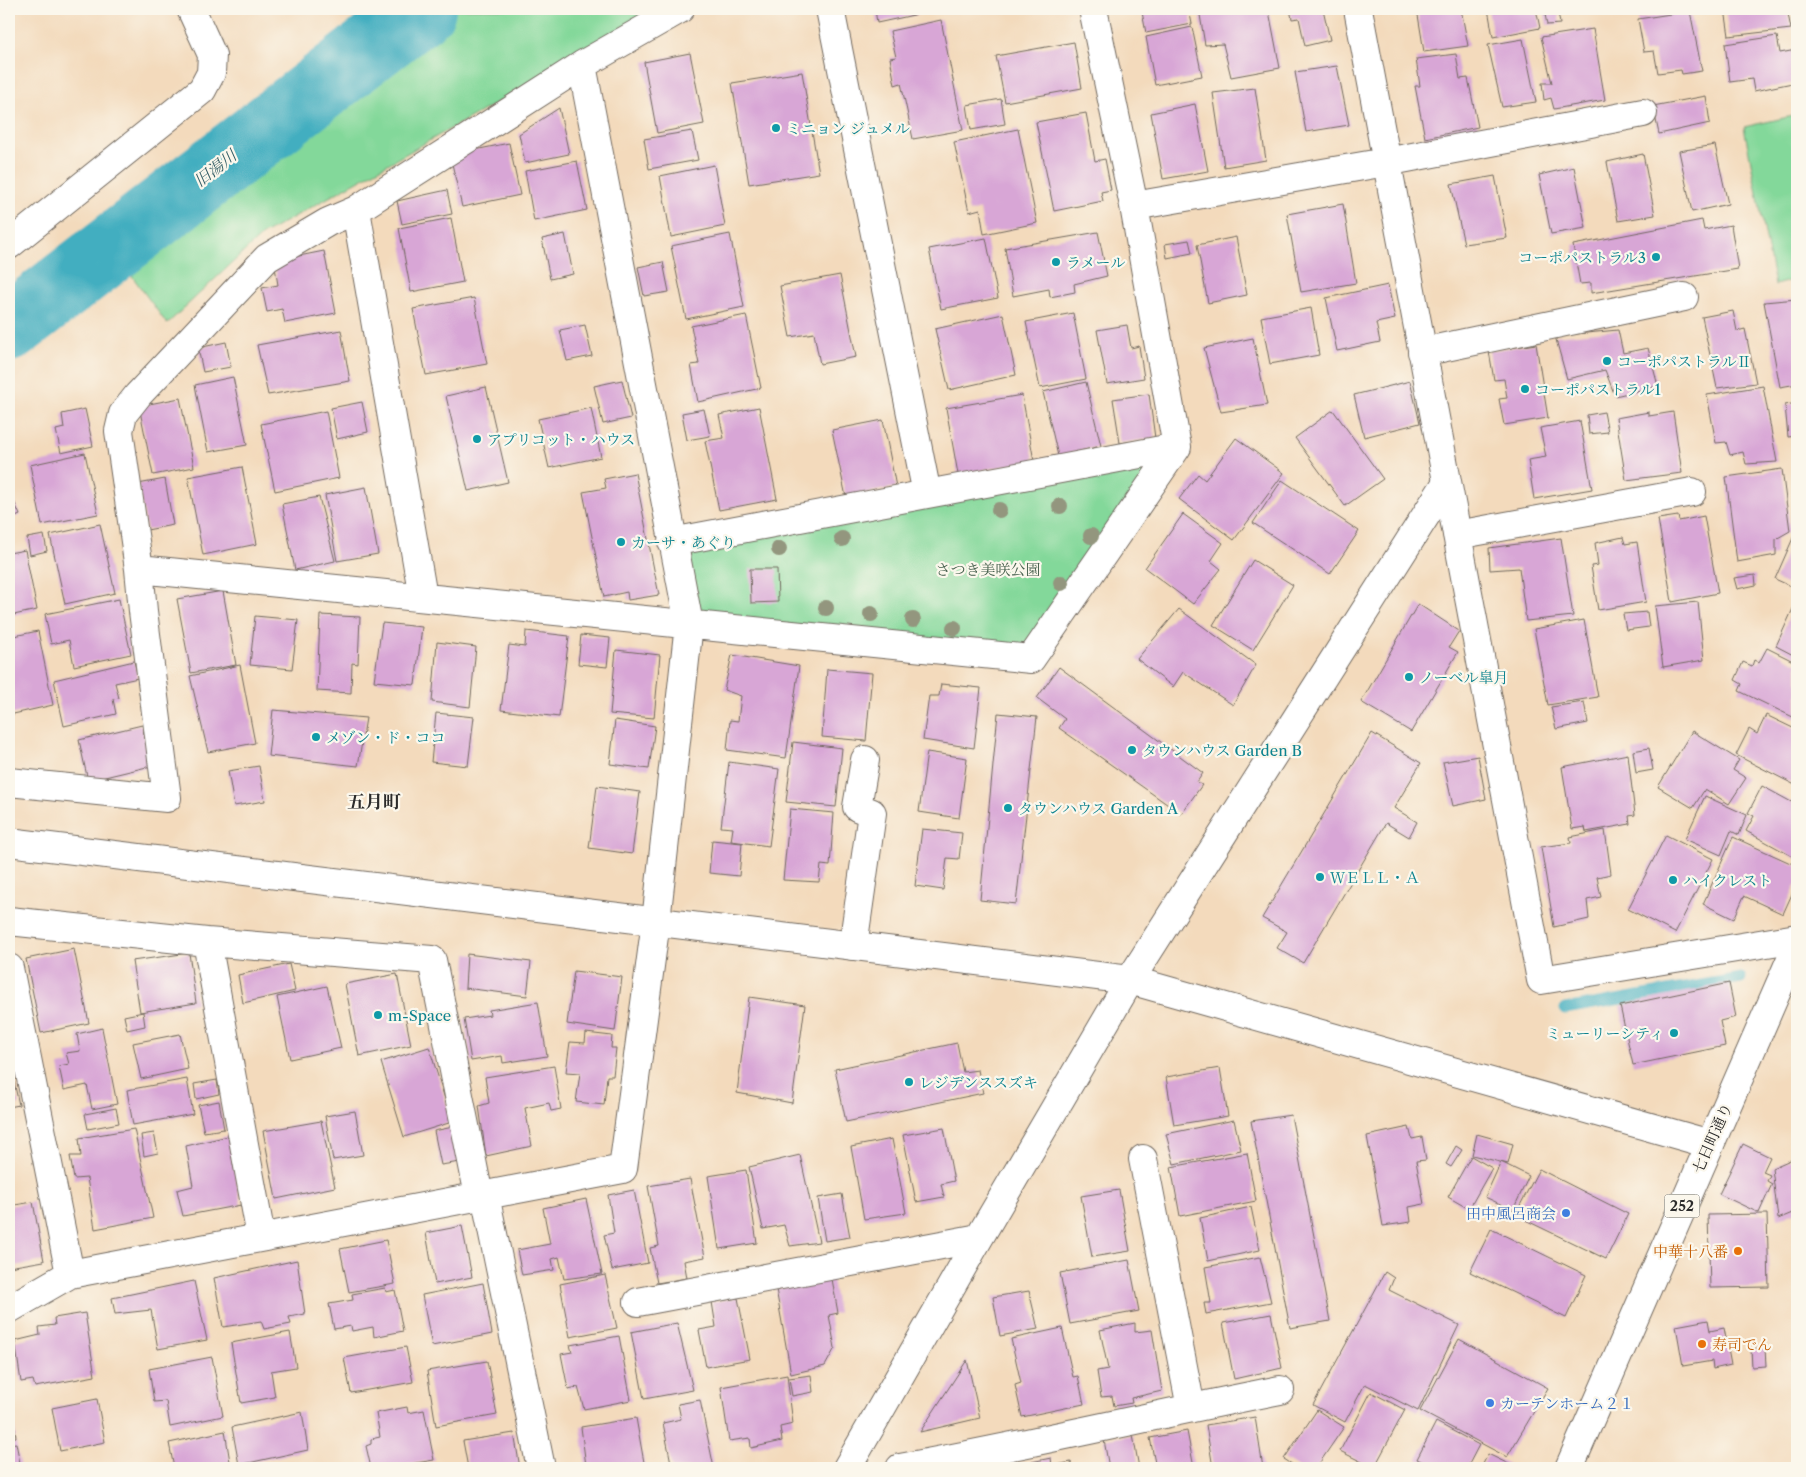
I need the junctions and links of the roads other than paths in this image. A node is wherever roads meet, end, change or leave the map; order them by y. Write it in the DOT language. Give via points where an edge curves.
graph roads {
  1 [pos="191,9"];
  2 [pos="680,9"];
  3 [pos="830,9"];
  4 [pos="1093,9"];
  5 [pos="1358,9"];
  6 [pos="582,65"];
  7 [pos="1644,113"];
  8 [pos="1386,162"];
  9 [pos="1134,206"];
  10 [pos="356,210"];
  11 [pos="9,245"];
  12 [pos="1684,297"];
  13 [pos="1422,352"];
  14 [pos="1177,447"];
  15 [pos="1447,482"];
  16 [pos="1692,492"];
  17 [pos="928,494"];
  18 [pos="1457,535"];
  19 [pos="672,542"];
  20 [pos="140,569"];
  21 [pos="423,597"];
  22 [pos="689,624"];
  23 [pos="865,760"];
  24 [pos="9,782"];
  25 [pos="9,842"];
  26 [pos="9,921"];
  27 [pos="656,922"];
  28 [pos="1797,938"];
  29 [pos="207,942"];
  30 [pos="1797,945"];
  31 [pos="853,946"];
  32 [pos="9,968"];
  33 [pos="1130,980"];
  34 [pos="1710,1144"];
  35 [pos="1143,1159"];
  36 [pos="482,1195"];
  37 [pos="261,1237"];
  38 [pos="979,1238"];
  39 [pos="70,1274"];
  40 [pos="638,1302"];
  41 [pos="9,1309"];
  42 [pos="1280,1390"];
  43 [pos="1191,1408"];
  44 [pos="984,1461"];
  45 [pos="541,1468"];
  46 [pos="847,1468"];
  47 [pos="900,1468"];
  48 [pos="1569,1468"];
  1 -- 11 [label="main road" via="212,55 211,73 202,90"];
  2 -- 6 [label="main road"];
  3 -- 17 [label="main road"];
  4 -- 9 [label="main road"];
  5 -- 8 [label="main road"];
  6 -- 10 [label="main road"];
  6 -- 19 [label="main road"];
  7 -- 8 [label="main road"];
  8 -- 9 [label="main road"];
  8 -- 13 [label="main road"];
  9 -- 14 [label="main road"];
  10 -- 20 [label="main road" via="328,222 267,258 123,414 119,431"];
  10 -- 21 [label="main road"];
  12 -- 13 [label="main road"];
  13 -- 15 [label="main road"];
  14 -- 17 [label="main road"];
  14 -- 22 [label="main road" via="1031,659"];
  15 -- 18 [label="main road"];
  15 -- 33 [label="main road"];
  16 -- 18 [label="main road"];
  17 -- 19 [label="main road"];
  18 -- 28 [label="main road" via="1541,980"];
  19 -- 22 [label="main road"];
  20 -- 21 [label="main road"];
  20 -- 24 [label="main road" via="167,798"];
  21 -- 22 [label="main road"];
  22 -- 27 [label="main road"];
  23 -- 31 [label="main road" via="857,807 872,813"];
  25 -- 27 [label="main road"];
  26 -- 29 [label="main road"];
  27 -- 31 [label="main road"];
  27 -- 36 [label="main road" via="623,1169"];
  29 -- 36 [label="main road" via="432,960"];
  29 -- 37 [label="main road"];
  30 -- 34 [label="main road, 七日町通り / 252"];
  31 -- 33 [label="main road"];
  32 -- 39 [label="main road"];
  33 -- 34 [label="main road"];
  33 -- 38 [label="main road"];
  34 -- 48 [label="main road, 七日町通り / 252"];
  35 -- 43 [label="main road"];
  36 -- 37 [label="main road"];
  36 -- 45 [label="main road"];
  37 -- 39 [label="main road"];
  38 -- 40 [label="main road"];
  38 -- 46 [label="main road"];
  39 -- 41 [label="main road"];
  42 -- 43 [label="main road"];
  43 -- 44 [label="main road"];
  44 -- 47 [label="main road"];
}
